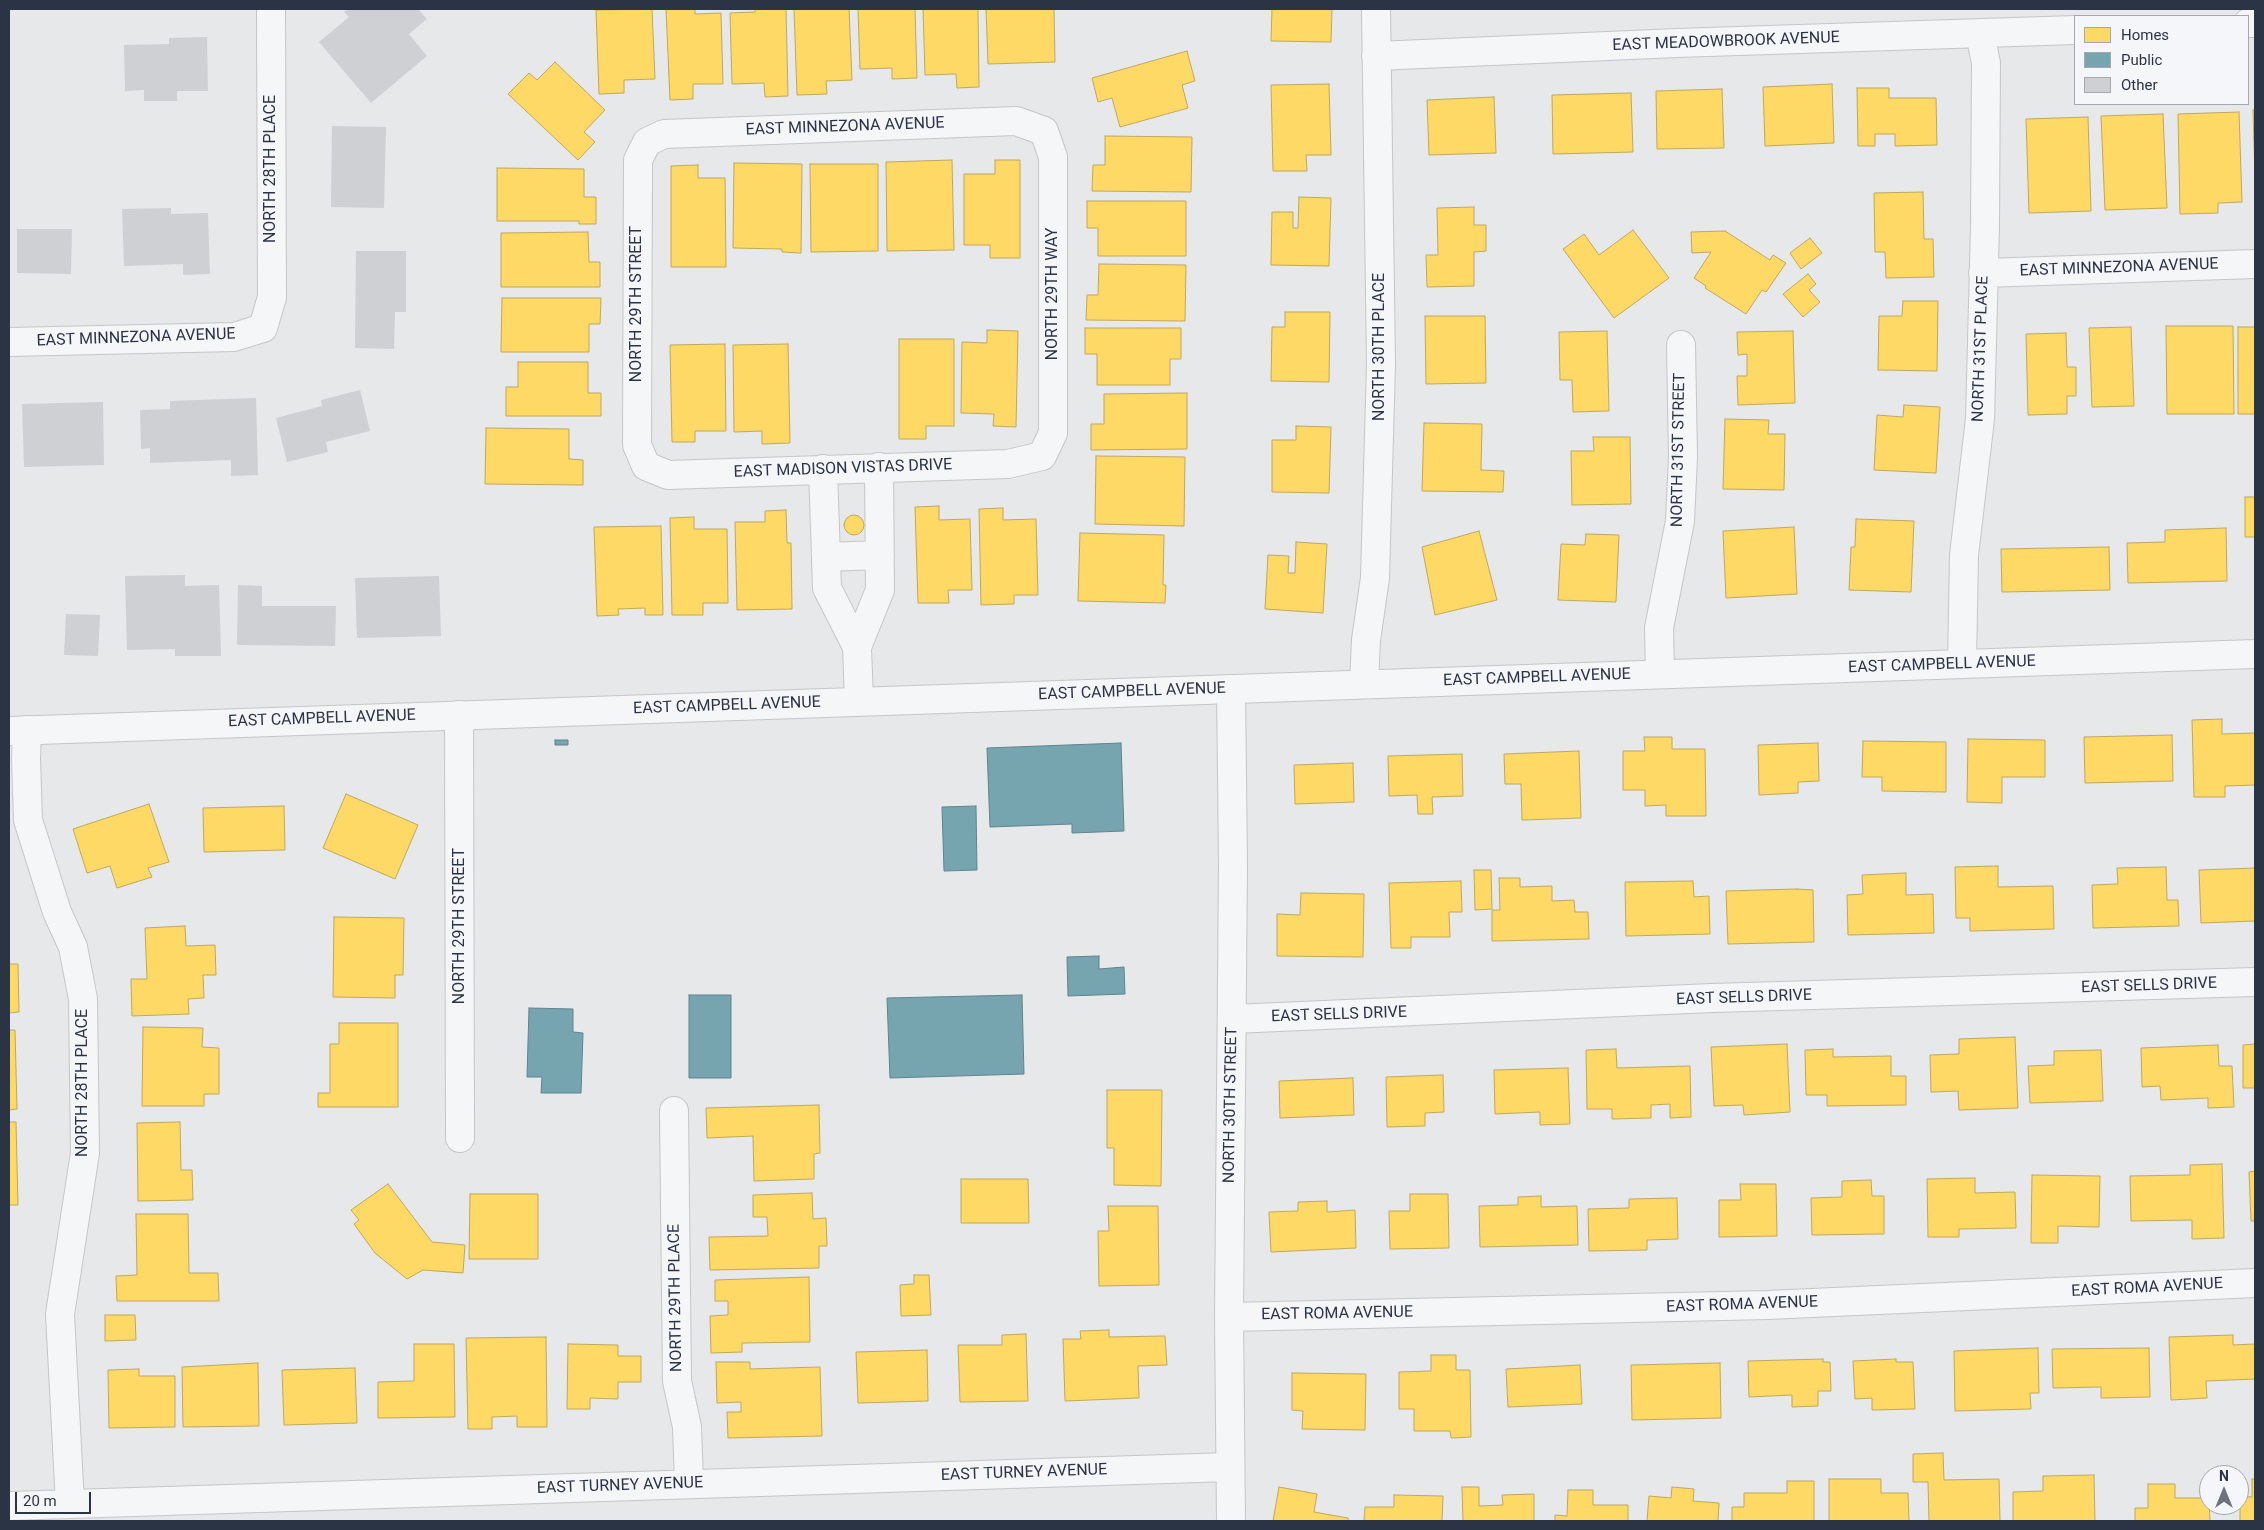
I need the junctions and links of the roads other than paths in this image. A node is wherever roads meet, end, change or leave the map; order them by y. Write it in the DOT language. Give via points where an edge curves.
graph roads {
  1 [pos="271,9"];
  2 [pos="1376,9"];
  3 [pos="2074,30"];
  4 [pos="1980,33"];
  5 [pos="1376,56"];
  6 [pos="1044,131"];
  7 [pos="647,142"];
  8 [pos="2255,264"];
  9 [pos="1983,272"];
  10 [pos="263,328"];
  11 [pos="9,342"];
  12 [pos="1681,345"];
  13 [pos="1042,456"];
  14 [pos="646,466"];
  15 [pos="879,468"];
  16 [pos="823,469"];
  17 [pos="880,555"];
  18 [pos="826,557"];
  19 [pos="857,647"];
  20 [pos="2255,654"];
  21 [pos="1962,664"];
  22 [pos="1660,673"];
  23 [pos="1364,684"];
  24 [pos="1231,689"];
  25 [pos="859,701"];
  26 [pos="459,714"];
  27 [pos="18,730"];
  28 [pos="2255,982"];
  29 [pos="1232,1019"];
  30 [pos="674,1111"];
  31 [pos="460,1138"];
  32 [pos="2255,1283"];
  33 [pos="1229,1317"];
  34 [pos="1230,1467"];
  35 [pos="689,1483"];
  36 [pos="70,1504"];
  37 [pos="9,1506"];
  38 [pos="1231,1521"];
  1 -- 10 [label="street, NORTH 28TH PLACE" via="272,297"];
  2 -- 5 [label="street, NORTH 30TH PLACE"];
  3 -- 4 [label="street, EAST MEADOWBROOK AVENUE"];
  4 -- 5 [label="street, EAST MEADOWBROOK AVENUE"];
  4 -- 9 [label="street, NORTH 31ST PLACE" via="1986,63"];
  5 -- 23 [label="street, NORTH 30TH PLACE" via="1381,364 1375,578 1366,640"];
  6 -- 7 [label="street, EAST MINNEZONA AVENUE" via="1016,121 664,134"];
  6 -- 13 [label="street, NORTH 29TH WAY" via="1053,157 1053,433"];
  7 -- 14 [label="street, NORTH 29TH STREET" via="638,160 636,445"];
  8 -- 9 [label="street, EAST MINNEZONA AVENUE"];
  9 -- 21 [label="street, NORTH 31ST PLACE" via="1980,419 1964,555"];
  10 -- 11 [label="street, EAST MINNEZONA AVENUE" via="234,336"];
  12 -- 22 [label="street, NORTH 31ST STREET" via="1683,457 1680,521 1659,628"];
  13 -- 15 [label="street, EAST MADISON VISTAS DRIVE" via="1008,464"];
  14 -- 16 [label="street, EAST MADISON VISTAS DRIVE" via="668,475"];
  15 -- 16 [label="street, EAST MADISON VISTAS DRIVE"];
  15 -- 17 [label="street"];
  16 -- 18 [label="street"];
  17 -- 18 [label="street"];
  17 -- 19 [label="street" via="880,590"];
  18 -- 19 [label="street" via="827,588"];
  19 -- 25 [label="street"];
  20 -- 21 [label="street, EAST CAMPBELL AVENUE"];
  21 -- 22 [label="street, EAST CAMPBELL AVENUE"];
  22 -- 23 [label="street, EAST CAMPBELL AVENUE"];
  23 -- 24 [label="street, EAST CAMPBELL AVENUE"];
  24 -- 25 [label="street, EAST CAMPBELL AVENUE"];
  24 -- 29 [label="street, NORTH 30TH STREET"];
  25 -- 26 [label="street, EAST CAMPBELL AVENUE"];
  26 -- 27 [label="street, EAST CAMPBELL AVENUE"];
  26 -- 31 [label="street, NORTH 29TH STREET"];
  27 -- 36 [label="street, NORTH 28TH PLACE" via="26,759 28,820 57,912 73,947 83,999 85,1153 60,1314"];
  28 -- 29 [label="street, EAST SELLS DRIVE" via="1712,998"];
  29 -- 33 [label="street, NORTH 30TH STREET"];
  30 -- 35 [label="street, NORTH 29TH PLACE" via="677,1381 687,1427"];
  32 -- 33 [label="street, EAST ROMA AVENUE" via="1768,1305"];
  33 -- 34 [label="street, NORTH 30TH STREET"];
  34 -- 35 [label="street, EAST TURNEY AVENUE"];
  34 -- 38 [label="street, NORTH 30TH STREET"];
  35 -- 36 [label="street, EAST TURNEY AVENUE"];
  36 -- 37 [label="street, EAST TURNEY AVENUE"];
}
